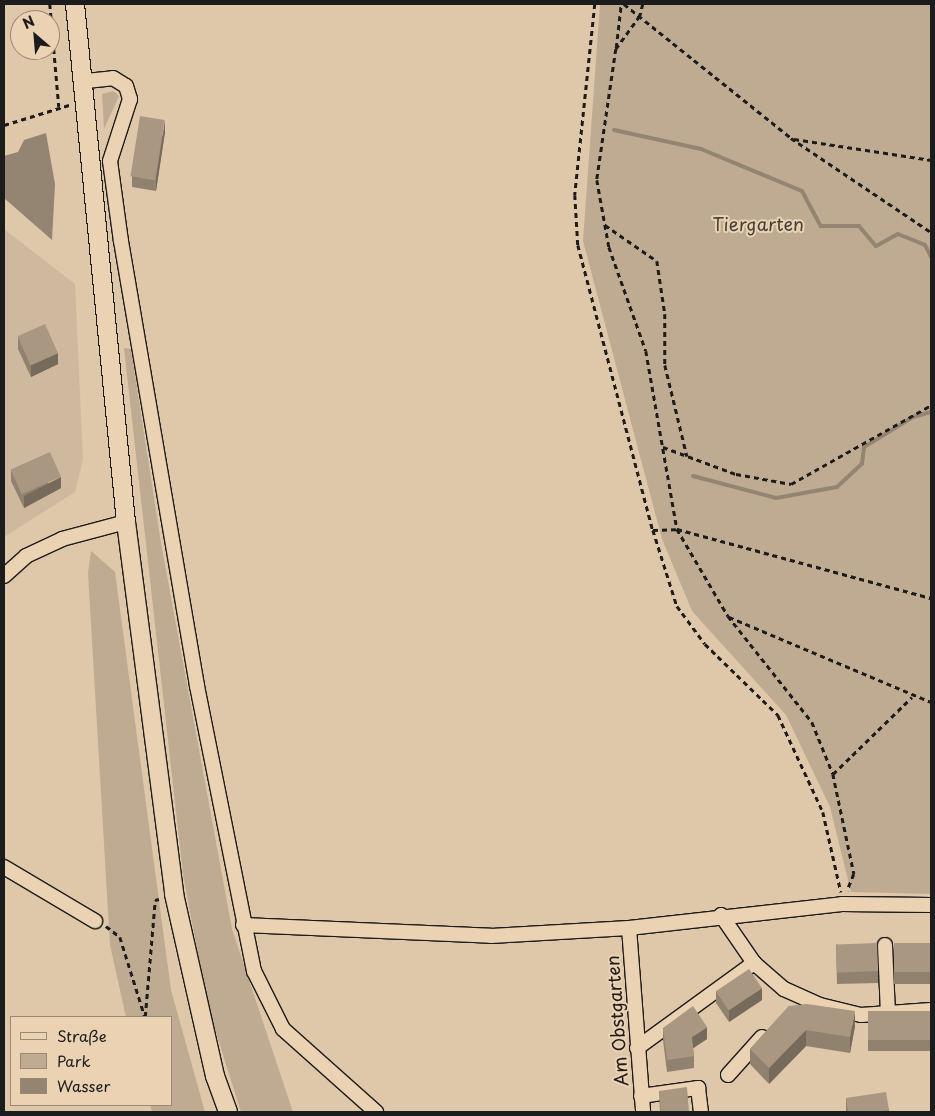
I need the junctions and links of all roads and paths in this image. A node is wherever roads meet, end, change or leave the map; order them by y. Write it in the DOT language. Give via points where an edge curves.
graph roads {
  1 [pos="50,4"];
  2 [pos="75,4"];
  3 [pos="595,4"];
  4 [pos="622,4"];
  5 [pos="643,4"];
  6 [pos="640,16"];
  7 [pos="616,49"];
  8 [pos="86,81"];
  9 [pos="88,101"];
  10 [pos="59,107"];
  11 [pos="4,124"];
  12 [pos="791,138"];
  13 [pos="931,160"];
  14 [pos="605,225"];
  15 [pos="931,232"];
  16 [pos="931,406"];
  17 [pos="663,447"];
  18 [pos="688,456"];
  19 [pos="126,522"];
  20 [pos="677,529"];
  21 [pos="653,530"];
  22 [pos="4,576"];
  23 [pos="931,598"];
  24 [pos="728,616"];
  25 [pos="913,696"];
  26 [pos="931,702"];
  27 [pos="833,774"];
  28 [pos="4,867"];
  29 [pos="162,897"];
  30 [pos="842,904"];
  31 [pos="931,905"];
  32 [pos="722,915"];
  33 [pos="95,921"];
  34 [pos="243,925"];
  35 [pos="629,928"];
  36 [pos="885,946"];
  37 [pos="754,963"];
  38 [pos="800,996"];
  39 [pos="786,1010"];
  40 [pos="931,1010"];
  41 [pos="888,1013"];
  42 [pos="145,1016"];
  43 [pos="145,1016"];
  44 [pos="773,1025"];
  45 [pos="637,1048"];
  46 [pos="728,1075"];
  47 [pos="641,1096"];
  48 [pos="228,1112"];
  49 [pos="376,1112"];
  50 [pos="643,1112"];
  51 [pos="701,1112"];
  1 -- 10 [label="path"];
  2 -- 8 [label="main road"];
  3 -- 21 [label="path" via="575,195 578,244"];
  4 -- 6 [label="path"];
  4 -- 7 [label="path"];
  5 -- 6 [label="path"];
  6 -- 7 [label="path"];
  6 -- 12 [label="path"];
  7 -- 14 [label="path" via="597,180"];
  8 -- 9 [label="main road"];
  8 -- 34 [label="street" via="113,78 126,86 130,99 110,161 121,241"];
  9 -- 10 [label="path"];
  9 -- 19 [label="main road"];
  10 -- 11 [label="path"];
  12 -- 13 [label="path"];
  12 -- 15 [label="path"];
  14 -- 17 [label="path" via="646,351"];
  14 -- 18 [label="path" via="657,261 665,314 666,365"];
  16 -- 18 [label="path" via="791,484 736,474"];
  17 -- 18 [label="path"];
  17 -- 20 [label="path"];
  19 -- 22 [label="street" via="62,539 26,556"];
  19 -- 48 [label="main road" via="174,894 215,1076"];
  20 -- 21 [label="path"];
  20 -- 23 [label="path"];
  20 -- 24 [label="path"];
  21 -- 30 [label="path" via="677,606 705,644 778,715 823,812"];
  24 -- 25 [label="path"];
  24 -- 27 [label="path" via="812,722"];
  25 -- 26 [label="path"];
  25 -- 27 [label="path"];
  27 -- 30 [label="path" via="854,874"];
  28 -- 33 [label="street"];
  29 -- 43 [label="path" via="155,900"];
  30 -- 31 [label="street"];
  30 -- 32 [label="street"];
  32 -- 35 [label="street"];
  32 -- 37 [label="street"];
  33 -- 42 [label="path" via="120,937"];
  34 -- 35 [label="street" via="491,936"];
  34 -- 49 [label="street" via="254,972 283,1029"];
  35 -- 45 [label="street, Am Obstgarten"];
  36 -- 41 [label="street"];
  37 -- 38 [label="street" via="784,989"];
  37 -- 45 [label="street"];
  38 -- 39 [label="street"];
  38 -- 41 [label="street" via="862,1015"];
  40 -- 41 [label="street"];
  44 -- 46 [label="street"];
  45 -- 47 [label="street, Am Obstgarten"];
  47 -- 50 [label="street, Am Obstgarten"];
  47 -- 51 [label="street" via="698,1088"];
}
